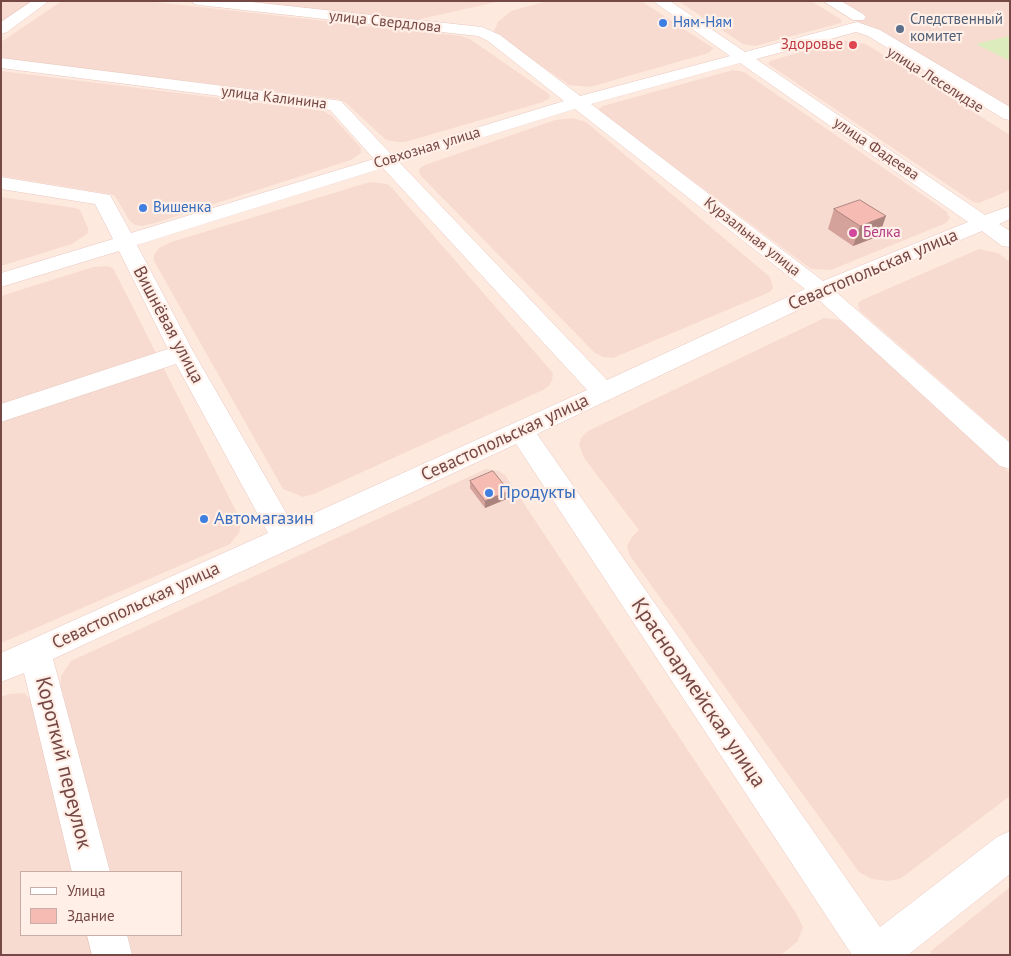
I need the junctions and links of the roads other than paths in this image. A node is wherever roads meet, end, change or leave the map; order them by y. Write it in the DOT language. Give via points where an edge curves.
graph roads {
  1 [pos="42,1"];
  2 [pos="199,1"];
  3 [pos="660,1"];
  4 [pos="830,1"];
  5 [pos="859,25"];
  6 [pos="1,30"];
  7 [pos="482,32"];
  8 [pos="743,58"];
  9 [pos="1,63"];
  10 [pos="578,102"];
  11 [pos="1010,115"];
  12 [pos="1010,128"];
  13 [pos="386,160"];
  14 [pos="1,183"];
  15 [pos="1010,212"];
  16 [pos="984,222"];
  17 [pos="124,241"];
  18 [pos="1010,241"];
  19 [pos="1,280"];
  20 [pos="821,290"];
  21 [pos="182,353"];
  22 [pos="603,392"];
  23 [pos="1,413"];
  24 [pos="521,431"];
  25 [pos="1010,459"];
  26 [pos="286,539"];
  27 [pos="35,653"];
  28 [pos="1,668"];
  29 [pos="1010,850"];
  30 [pos="91,871"];
  31 [pos="106,936"];
  32 [pos="112,955"];
  33 [pos="876,955"];
  1 -- 6 [label="street"];
  2 -- 7 [label="street, улица Свердлова"];
  3 -- 8 [label="street, улица Фадеева"];
  4 -- 5 [label="street, улица Леселидзе"];
  5 -- 8 [label="street, Совхозная улица"];
  5 -- 11 [label="street, улица Леселидзе"];
  5 -- 12 [label="street, улица Леселидзе" via="865,36"];
  7 -- 10 [label="street, Курзальная улица"];
  8 -- 10 [label="street, Совхозная улица"];
  8 -- 16 [label="street, улица Фадеева"];
  9 -- 13 [label="street, улица Калинина" via="336,105"];
  10 -- 13 [label="street, Совхозная улица"];
  10 -- 20 [label="street, Курзальная улица"];
  13 -- 17 [label="street, Совхозная улица"];
  13 -- 22 [label="street, улица Калинина"];
  14 -- 17 [label="street, Вишнёвая улица" via="102,199"];
  15 -- 16 [label="street, Севастопольская улица"];
  16 -- 18 [label="street, улица Фадеева"];
  16 -- 20 [label="street, Севастопольская улица"];
  17 -- 19 [label="street, Совхозная улица"];
  17 -- 21 [label="street, Вишнёвая улица"];
  20 -- 22 [label="street, Севастопольская улица"];
  20 -- 25 [label="street, Курзальная улица"];
  21 -- 23 [label="street"];
  21 -- 26 [label="street, Вишнёвая улица"];
  22 -- 24 [label="street, Севастопольская улица"];
  24 -- 26 [label="street, Севастопольская улица"];
  24 -- 33 [label="street, Красноармейская улица"];
  26 -- 27 [label="street, Севастопольская улица"];
  27 -- 28 [label="street, Севастопольская улица"];
  27 -- 30 [label="street, Короткий переулок"];
  29 -- 33 [label="street"];
  31 -- 32 [label="street"];
}
